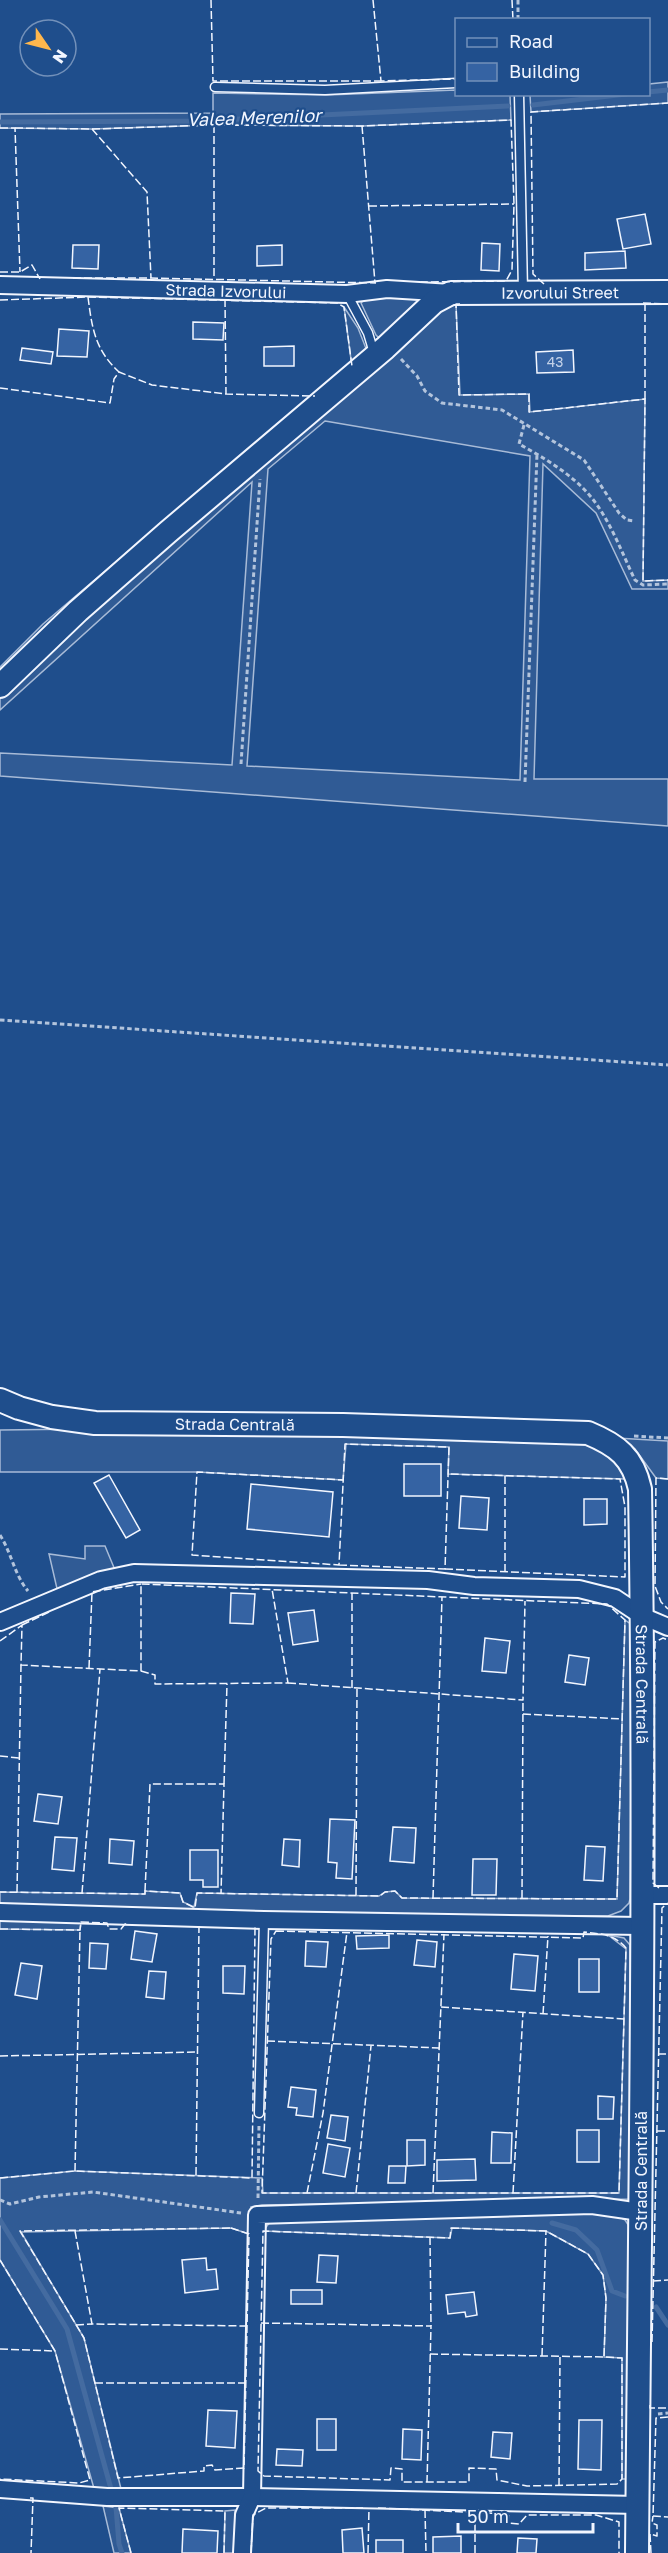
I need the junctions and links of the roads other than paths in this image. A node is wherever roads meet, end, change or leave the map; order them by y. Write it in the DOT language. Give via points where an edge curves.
graph roads {
  1 [pos="455,83"];
  2 [pos="215,87"];
  3 [pos="519,96"];
  4 [pos="0,285"];
  5 [pos="523,292"];
  6 [pos="668,292"];
  7 [pos="452,293"];
  8 [pos="347,294"];
  9 [pos="380,352"];
  10 [pos="0,686"];
  11 [pos="0,1400"];
  12 [pos="642,1616"];
  13 [pos="0,1622"];
  14 [pos="668,1627"];
  15 [pos="641,1895"];
  16 [pos="668,1895"];
  17 [pos="0,1912"];
  18 [pos="264,1920"];
  19 [pos="641,1926"];
  20 [pos="259,2113"];
  21 [pos="640,2212"];
  22 [pos="0,2489"];
  23 [pos="252,2498"];
  24 [pos="638,2505"];
  25 [pos="242,2553"];
  26 [pos="637,2553"];
  1 -- 2 [label="lane" via="325,90"];
  3 -- 5 [label="lane"];
  4 -- 8 [label="street, Strada Izvorului"];
  5 -- 6 [label="street, Izvorului Street"];
  5 -- 7 [label="street, Izvorului Street"];
  7 -- 8 [label="street, Strada Izvorului" via="387,290"];
  7 -- 9 [label="street" via="434,302"];
  8 -- 9 [label="lane"];
  9 -- 10 [label="street" via="78,611"];
  11 -- 12 [label="street, Strada Centrală" via="52,1417 95,1423 343,1425 588,1433 609,1442 626,1456 636,1472 640,1489"];
  12 -- 13 [label="street" via="615,1598 579,1589 474,1586 428,1580 134,1573 101,1580"];
  12 -- 14 [label="street"];
  12 -- 15 [label="street, Strada Centrală"];
  15 -- 16 [label="street"];
  15 -- 19 [label="street, Strada Centrală"];
  17 -- 18 [label="street"];
  18 -- 19 [label="street"];
  18 -- 20 [label="lane"];
  19 -- 21 [label="street, Strada Centrală"];
  21 -- 23 [label="street" via="592,2205 257,2216"];
  21 -- 24 [label="street, Strada Centrală"];
  22 -- 23 [label="street" via="107,2497"];
  23 -- 24 [label="street"];
  23 -- 25 [label="street" via="244,2515"];
  24 -- 26 [label="street, Strada Centrală"];
}
